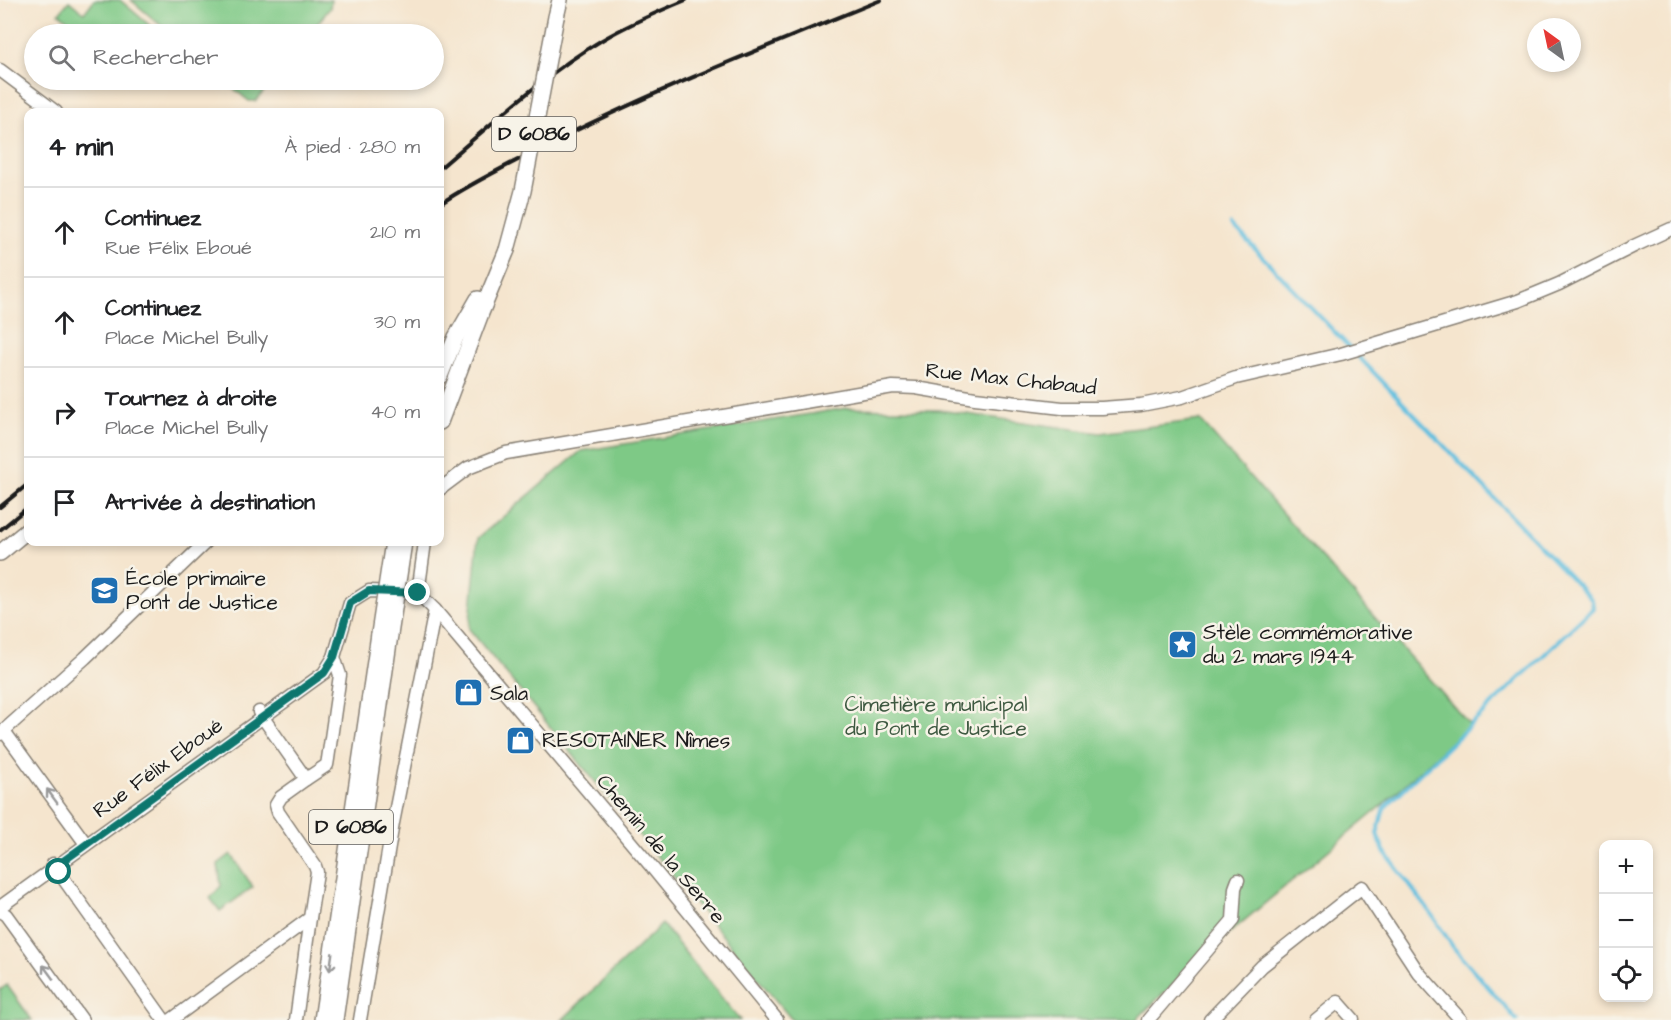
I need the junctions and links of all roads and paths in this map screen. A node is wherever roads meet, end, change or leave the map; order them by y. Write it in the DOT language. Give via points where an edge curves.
graph roads {
  1 [pos="555,0"];
  2 [pos="560,0"];
  3 [pos="556,17"];
  4 [pos="0,70"];
  5 [pos="24,88"];
  6 [pos="27,90"];
  7 [pos="51,108"];
  8 [pos="1671,229"];
  9 [pos="507,250"];
  10 [pos="467,351"];
  11 [pos="444,356"];
  12 [pos="444,411"];
  13 [pos="444,486"];
  14 [pos="24,533"];
  15 [pos="202,546"];
  16 [pos="393,546"];
  17 [pos="403,546"];
  18 [pos="424,546"];
  19 [pos="0,553"];
  20 [pos="418,593"];
  21 [pos="435,610"];
  22 [pos="384,635"];
  23 [pos="334,657"];
  24 [pos="261,715"];
  25 [pos="2,732"];
  26 [pos="306,779"];
  27 [pos="86,844"];
  28 [pos="54,866"];
  29 [pos="1238,880"];
  30 [pos="0,909"];
  31 [pos="310,918"];
  32 [pos="1353,1019"];
  33 [pos="1458,1019"];
  34 [pos="82,1020"];
  35 [pos="164,1020"];
  36 [pos="171,1020"];
  37 [pos="296,1020"];
  38 [pos="322,1020"];
  39 [pos="335,1020"];
  40 [pos="360,1020"];
  41 [pos="777,1020"];
  42 [pos="1148,1020"];
  43 [pos="1210,1020"];
  44 [pos="1316,1020"];
  1 -- 3 [label="main road, D 6086"];
  2 -- 3 [label="main road, D 6086"];
  3 -- 9 [label="main road, D 6086, bridge" via="525,180"];
  4 -- 5 [label="street"];
  6 -- 7 [label="street"];
  8 -- 13 [label="street, Rue Max Chabaud" via="1518,301 1343,353 1236,378 1182,397 1141,405 1062,408 893,387 506,453 468,468"];
  9 -- 10 [label="main road, D 6086"];
  9 -- 11 [label="main road, D 6086"];
  10 -- 11 [label="main road"];
  10 -- 12 [label="main road, D 6086"];
  14 -- 19 [label="main road"];
  15 -- 25 [label="street"];
  16 -- 22 [label="main road, D 6086, bridge"];
  17 -- 22 [label="main road, D 6086, bridge"];
  18 -- 20 [label="street"];
  20 -- 21 [label="street, Chemin de la Serre"];
  20 -- 23 [label="street" via="369,591 350,603"];
  21 -- 40 [label="street"];
  21 -- 41 [label="street, Chemin de la Serre"];
  22 -- 38 [label="main road, D 6086, one-way"];
  22 -- 39 [label="main road, D 6086"];
  23 -- 24 [label="street, Rue Félix Eboué" via="324,673"];
  23 -- 26 [label="street" via="340,675 327,765"];
  24 -- 26 [label="street"];
  24 -- 27 [label="street, Rue Félix Eboué"];
  27 -- 25 [label="street, one-way"];
  26 -- 31 [label="street" via="276,804 315,866"];
  27 -- 28 [label="street, Rue Félix Eboué"];
  28 -- 30 [label="street, Rue Félix Eboué"];
  28 -- 35 [label="street"];
  29 -- 42 [label="street" via="1233,920"];
  34 -- 30 [label="street, one-way"];
  31 -- 36 [label="street"];
  31 -- 37 [label="street"];
  32 -- 44 [label="street" via="1338,1002"];
  33 -- 43 [label="street" via="1418,972 1362,887 1262,966"];
}
